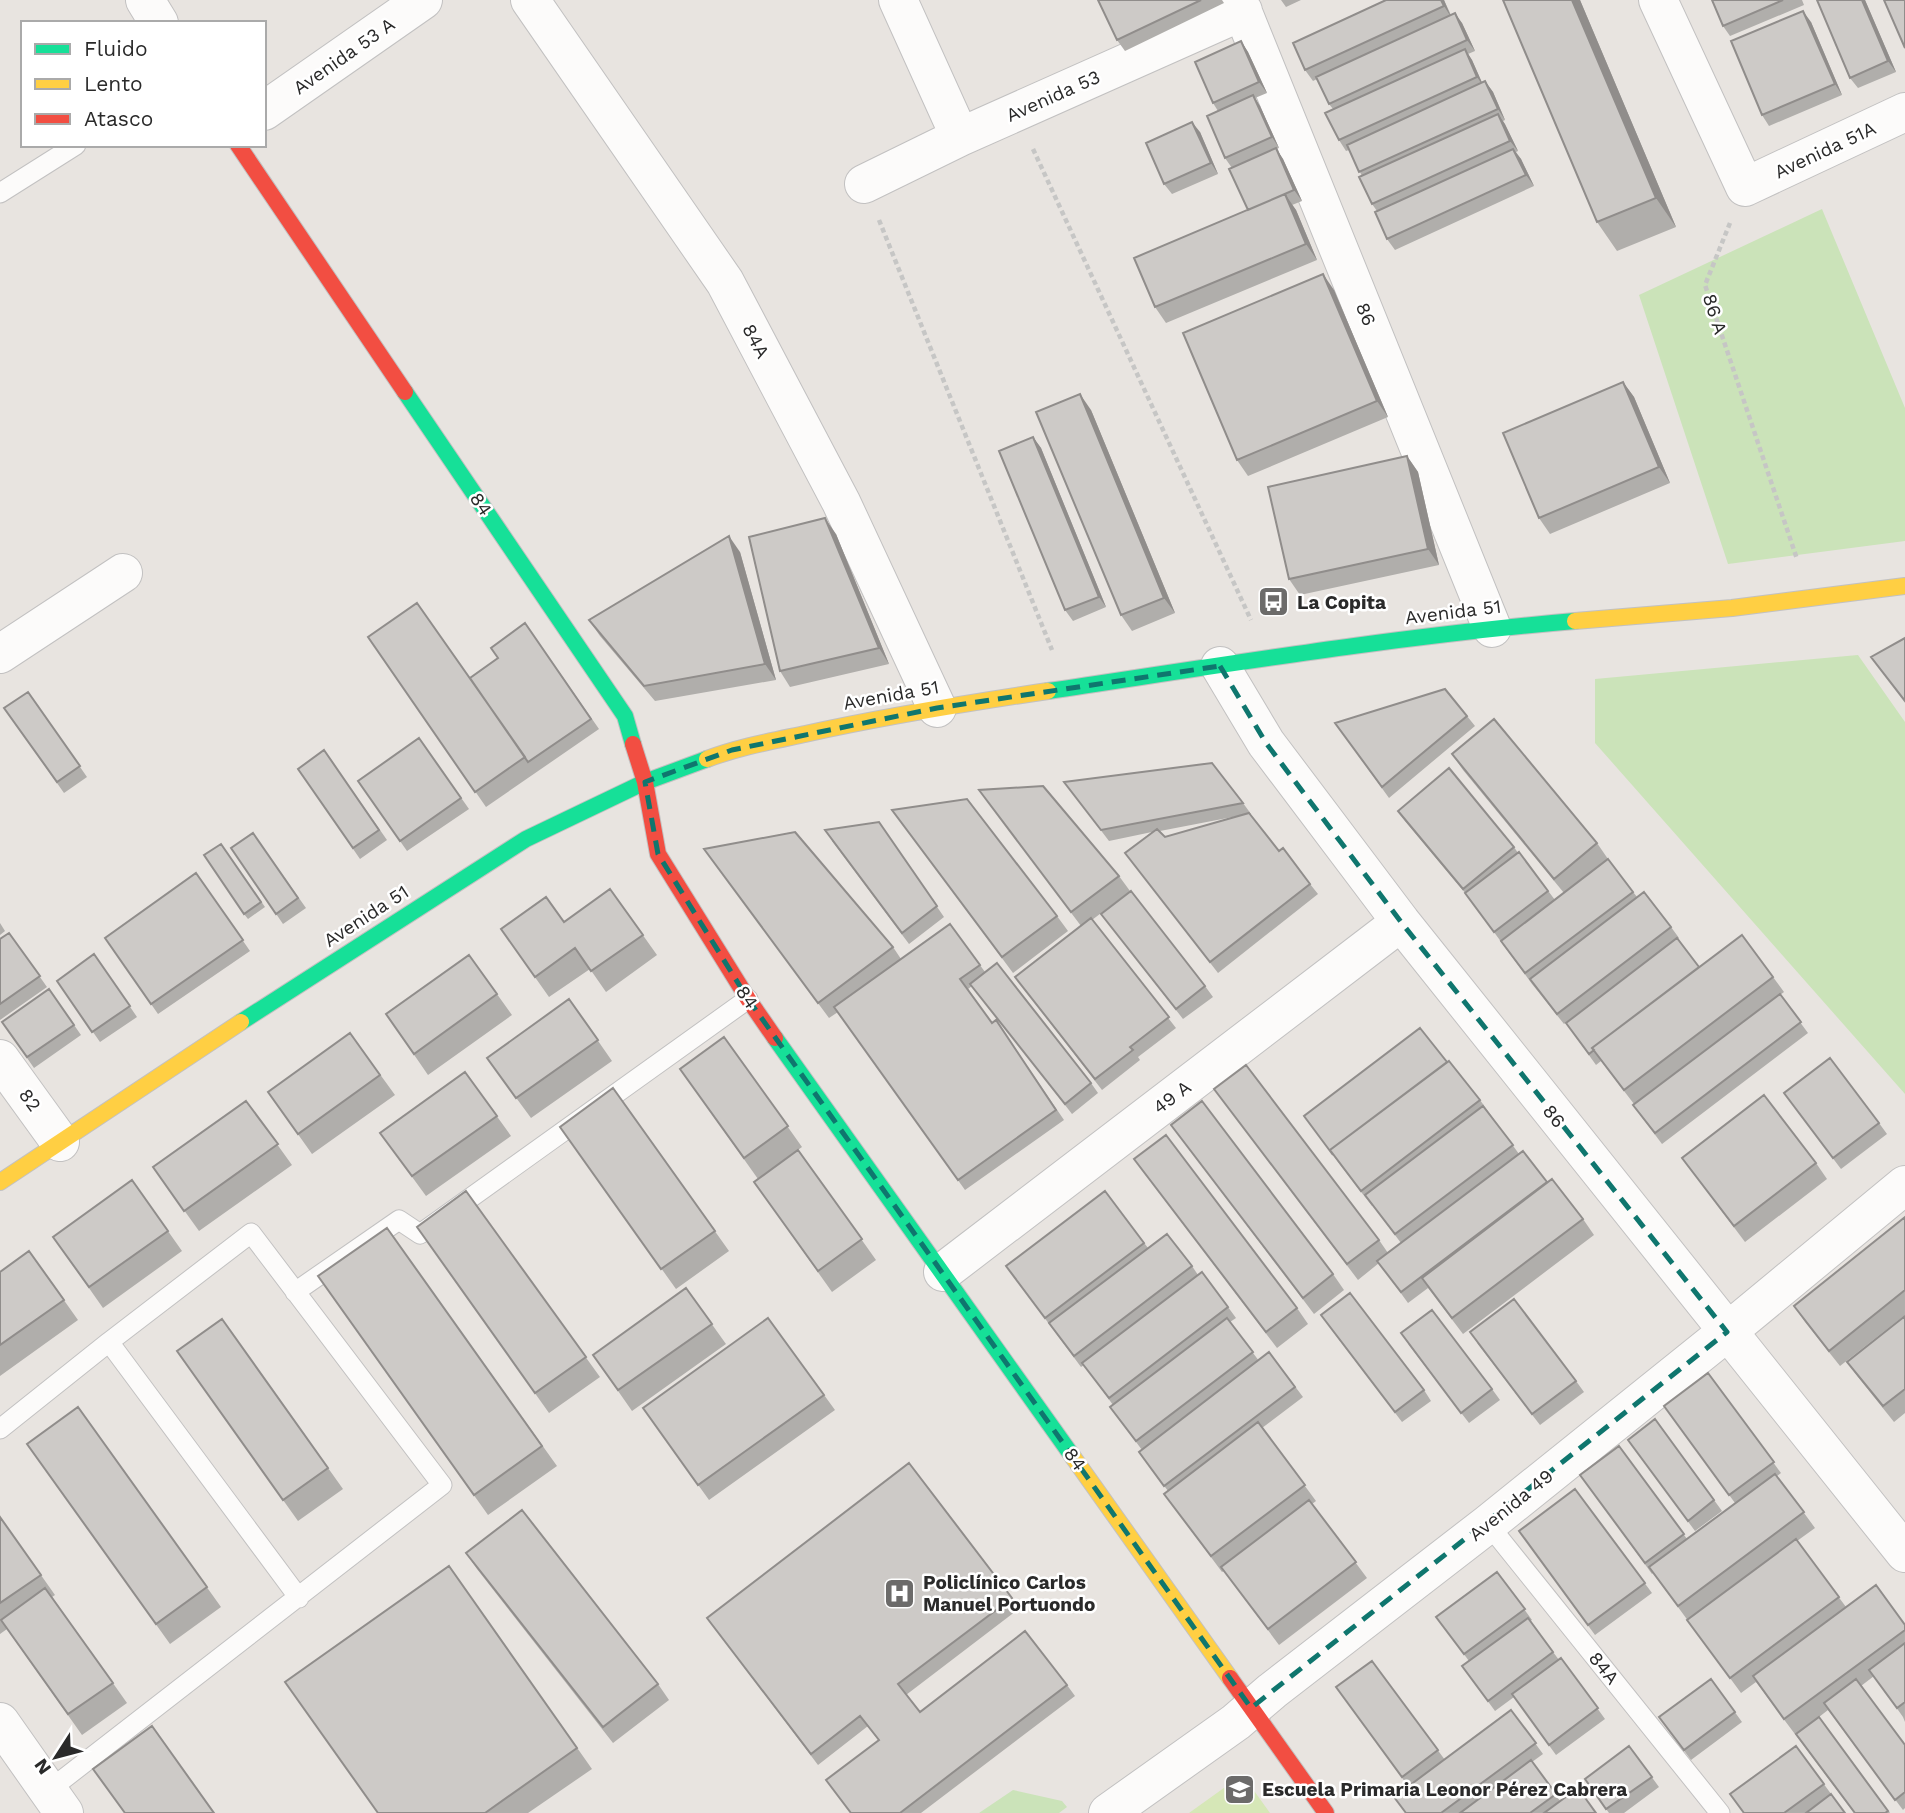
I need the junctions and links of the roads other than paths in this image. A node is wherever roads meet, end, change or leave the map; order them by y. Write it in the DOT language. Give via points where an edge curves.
graph roads {
  1 [pos="145,0"];
  2 [pos="423,0"];
  3 [pos="530,0"];
  4 [pos="898,0"];
  5 [pos="1658,0"];
  6 [pos="1240,5"];
  7 [pos="158,21"];
  8 [pos="266,110"];
  9 [pos="1905,112"];
  10 [pos="960,137"];
  11 [pos="73,147"];
  12 [pos="239,147"];
  13 [pos="864,184"];
  14 [pos="0,193"];
  15 [pos="123,573"];
  16 [pos="1905,586"];
  17 [pos="1492,628"];
  18 [pos="1,651"];
  19 [pos="1220,666"];
  20 [pos="937,708"];
  21 [pos="645,782"];
  22 [pos="1401,922"];
  23 [pos="748,999"];
  24 [pos="0,1059"];
  25 [pos="60,1142"];
  26 [pos="0,1182"];
  27 [pos="1905,1185"];
  28 [pos="943,1272"];
  29 [pos="295,1292"];
  30 [pos="1727,1332"];
  31 [pos="109,1342"];
  32 [pos="0,1429"];
  33 [pos="1488,1524"];
  34 [pos="1905,1553"];
  35 [pos="299,1598"];
  36 [pos="1251,1708"];
  37 [pos="0,1722"];
  38 [pos="56,1802"];
  39 [pos="1108,1813"];
  40 [pos="1326,1813"];
  41 [pos="1720,1813"];
  1 -- 7 [label="street"];
  2 -- 8 [label="street, Avenida 53 A"];
  3 -- 20 [label="street, 84A" via="724,282 841,502"];
  4 -- 10 [label="street"];
  5 -- 9 [label="street, Avenida 51A" via="1745,187"];
  6 -- 10 [label="street, Avenida 53"];
  6 -- 17 [label="street, 86"];
  10 -- 13 [label="street, Avenida 53"];
  11 -- 14 [label="lane"];
  12 -- 21 [label="main road, 84" via="625,716"];
  15 -- 18 [label="street"];
  16 -- 17 [label="main road, Avenida 51" via="1732,608"];
  17 -- 19 [label="main road, Avenida 51"];
  19 -- 20 [label="main road, Avenida 51"];
  19 -- 22 [label="street, 86" via="1266,743"];
  20 -- 21 [label="main road, Avenida 51" via="732,750"];
  21 -- 23 [label="main road, 84" via="658,854"];
  21 -- 25 [label="main road, Avenida 51" via="526,839"];
  22 -- 28 [label="street, 49 A"];
  22 -- 30 [label="street, 86"];
  23 -- 28 [label="main road, 84"];
  23 -- 29 [label="lane" via="420,1234 399,1220"];
  24 -- 25 [label="street, 82"];
  25 -- 26 [label="main road, Avenida 51"];
  27 -- 30 [label="street, Avenida 49"];
  28 -- 36 [label="main road, 84"];
  29 -- 31 [label="lane" via="251,1233"];
  29 -- 35 [label="lane" via="442,1485"];
  30 -- 33 [label="street, Avenida 49"];
  30 -- 34 [label="street, 86"];
  31 -- 32 [label="lane"];
  31 -- 35 [label="lane"];
  33 -- 36 [label="street, Avenida 49"];
  33 -- 41 [label="lane, 84A"];
  35 -- 38 [label="lane"];
  36 -- 39 [label="street, Avenida 49"];
  36 -- 40 [label="main road, 84"];
  37 -- 38 [label="street"];
}
